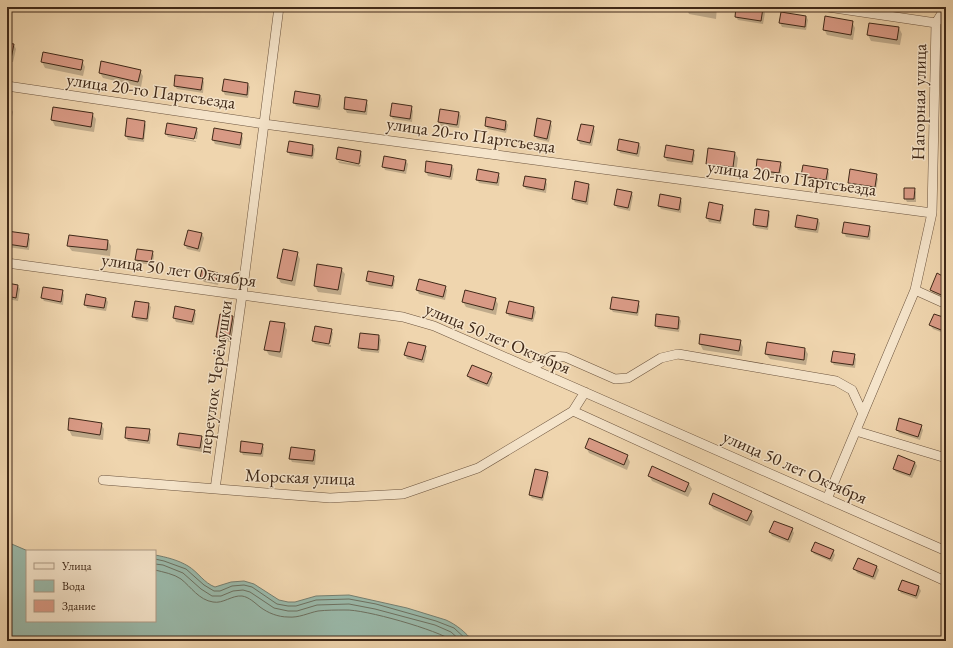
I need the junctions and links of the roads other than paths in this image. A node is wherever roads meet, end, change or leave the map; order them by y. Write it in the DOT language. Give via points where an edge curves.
graph roads {
  1 [pos="279,7"];
  2 [pos="828,7"];
  3 [pos="946,7"];
  4 [pos="936,23"];
  5 [pos="7,86"];
  6 [pos="264,124"];
  7 [pos="932,213"];
  8 [pos="7,263"];
  9 [pos="915,290"];
  10 [pos="242,295"];
  11 [pos="946,304"];
  12 [pos="531,368"];
  13 [pos="585,392"];
  14 [pos="573,411"];
  15 [pos="863,414"];
  16 [pos="856,431"];
  17 [pos="946,458"];
  18 [pos="103,480"];
  19 [pos="215,489"];
  20 [pos="827,499"];
  21 [pos="946,551"];
  22 [pos="946,580"];
  1 -- 6 [label="street, переулок Черёмушки"];
  2 -- 4 [label="street, Нагорная улица"];
  3 -- 4 [label="street"];
  4 -- 7 [label="street, Нагорная улица"];
  5 -- 6 [label="street, улица 20-го Партсъезда"];
  6 -- 7 [label="street, улица 20-го Партсъезда"];
  6 -- 10 [label="street, переулок Черёмушки"];
  7 -- 9 [label="street, Нагорная улица"];
  8 -- 10 [label="street, улица 50 лет Октября"];
  9 -- 11 [label="street"];
  9 -- 15 [label="street, Нагорная улица"];
  10 -- 12 [label="street, улица 50 лет Октября" via="403,317 434,326"];
  10 -- 19 [label="street, переулок Черёмушки"];
  12 -- 13 [label="street, улица 50 лет Октября"];
  12 -- 15 [label="street" via="552,356 564,357 615,379 628,378 661,358 678,354 836,381 852,390"];
  13 -- 14 [label="street, Морская улица"];
  13 -- 20 [label="street, улица 50 лет Октября"];
  14 -- 19 [label="street, Морская улица" via="478,468 403,494 330,498"];
  14 -- 22 [label="street"];
  15 -- 16 [label="street, Нагорная улица"];
  16 -- 17 [label="street"];
  16 -- 20 [label="street, Нагорная улица"];
  18 -- 19 [label="street, Морская улица"];
  20 -- 21 [label="street, улица 50 лет Октября"];
}
